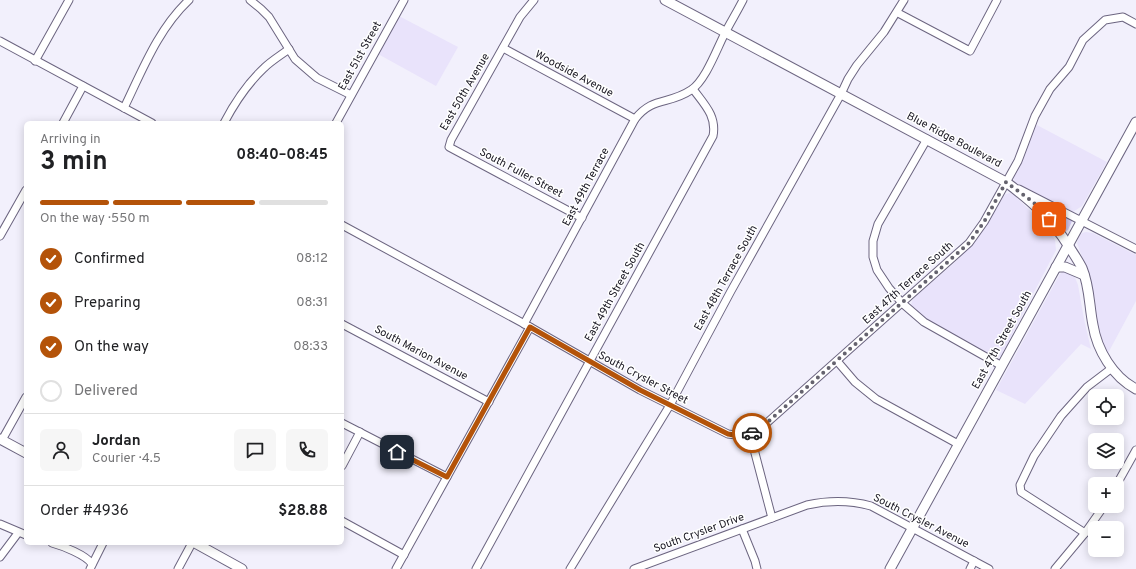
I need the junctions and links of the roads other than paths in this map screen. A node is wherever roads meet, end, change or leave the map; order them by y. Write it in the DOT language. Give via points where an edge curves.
graph roads {
  1 [pos="69,0"];
  2 [pos="189,0"];
  3 [pos="250,0"];
  4 [pos="404,0"];
  5 [pos="534,0"];
  6 [pos="665,0"];
  7 [pos="743,0"];
  8 [pos="904,0"];
  9 [pos="997,0"];
  10 [pos="898,13"];
  11 [pos="1136,24"];
  12 [pos="725,33"];
  13 [pos="0,41"];
  14 [pos="502,48"];
  15 [pos="289,49"];
  16 [pos="36,60"];
  17 [pos="83,86"];
  18 [pos="692,89"];
  19 [pos="841,94"];
  20 [pos="351,95"];
  21 [pos="124,108"];
  22 [pos="635,119"];
  23 [pos="64,121"];
  24 [pos="148,121"];
  25 [pos="225,121"];
  26 [pos="337,121"];
  27 [pos="1136,122"];
  28 [pos="926,139"];
  29 [pos="449,147"];
  30 [pos="1006,182"];
  31 [pos="24,194"];
  32 [pos="582,218"];
  33 [pos="1082,220"];
  34 [pos="344,226"];
  35 [pos="0,236"];
  36 [pos="1068,245"];
  37 [pos="1136,249"];
  38 [pos="1056,267"];
  39 [pos="1084,275"];
  40 [pos="902,303"];
  41 [pos="344,325"];
  42 [pos="527,326"];
  43 [pos="590,361"];
  44 [pos="837,361"];
  45 [pos="1002,366"];
  46 [pos="1112,368"];
  47 [pos="1136,389"];
  48 [pos="24,400"];
  49 [pos="489,402"];
  50 [pos="670,405"];
  51 [pos="344,424"];
  52 [pos="360,432"];
  53 [pos="750,434"];
  54 [pos="1,440"];
  55 [pos="958,444"];
  56 [pos="1136,450"];
  57 [pos="24,452"];
  58 [pos="344,462"];
  59 [pos="447,477"];
  60 [pos="1121,477"];
  61 [pos="1099,513"];
  62 [pos="772,518"];
  63 [pos="344,522"];
  64 [pos="0,524"];
  65 [pos="913,527"];
  66 [pos="742,529"];
  67 [pos="18,533"];
  68 [pos="24,534"];
  69 [pos="1085,534"];
  70 [pos="59,545"];
  71 [pos="103,545"];
  72 [pos="192,545"];
  73 [pos="197,545"];
  74 [pos="404,555"];
  75 [pos="0,556"];
  76 [pos="974,561"];
  77 [pos="91,567"];
  78 [pos="178,569"];
  79 [pos="242,569"];
  80 [pos="396,569"];
  81 [pos="476,569"];
  82 [pos="570,569"];
  83 [pos="635,569"];
  84 [pos="756,569"];
  85 [pos="890,569"];
  86 [pos="970,569"];
  87 [pos="989,569"];
  88 [pos="1055,569"];
  1 -- 16 [label="street"];
  2 -- 21 [label="street" via="156,45"];
  3 -- 15 [label="street" via="269,17"];
  4 -- 20 [label="street, East 51st Street"];
  5 -- 14 [label="street, East 50th Avenue" via="520,17"];
  6 -- 12 [label="street, Blue Ridge Boulevard"];
  7 -- 12 [label="street"];
  8 -- 10 [label="street, East 48th Terrace South"];
  9 -- 10 [label="street" via="970,51"];
  10 -- 19 [label="street, East 48th Terrace South" via="857,65"];
  11 -- 30 [label="street, East 47th Terrace South" via="1123,17 1105,20 1083,40 1069,67 1050,89 1035,116 1018,161"];
  12 -- 18 [label="street" via="702,77"];
  12 -- 19 [label="street, Blue Ridge Boulevard"];
  13 -- 16 [label="street"];
  14 -- 22 [label="street, Woodside Avenue"];
  14 -- 29 [label="street, East 50th Avenue"];
  15 -- 20 [label="street" via="294,59 316,78"];
  15 -- 25 [label="street" via="265,67 245,89"];
  16 -- 17 [label="street"];
  17 -- 21 [label="street"];
  17 -- 23 [label="street"];
  18 -- 22 [label="street, East 49th Terrace" via="678,98 649,105"];
  18 -- 43 [label="street, East 49th Street South" via="713,117 713,136"];
  19 -- 28 [label="street, Blue Ridge Boulevard"];
  19 -- 50 [label="street, East 48th Terrace South"];
  20 -- 26 [label="street, East 51st Street"];
  21 -- 24 [label="street"];
  22 -- 32 [label="street, East 49th Terrace"];
  27 -- 33 [label="street, East 47th Street South"];
  28 -- 30 [label="street, Blue Ridge Boulevard"];
  28 -- 40 [label="street" via="878,224 872,241 877,270"];
  29 -- 32 [label="street, South Fuller Street"];
  30 -- 33 [label="street"];
  30 -- 36 [label="street, Blue Ridge Boulevard" via="1046,215 1064,236"];
  30 -- 40 [label="street, East 47th Terrace South" via="969,243"];
  31 -- 35 [label="street"];
  32 -- 42 [label="street, East 49th Terrace"];
  33 -- 36 [label="street, East 47th Street South"];
  33 -- 37 [label="street"];
  34 -- 42 [label="street, South Crysler Street"];
  36 -- 38 [label="street, East 47th Street South"];
  36 -- 39 [label="street, Blue Ridge Boulevard"];
  38 -- 39 [label="street" via="1065,267"];
  38 -- 45 [label="street, East 47th Street South"];
  39 -- 46 [label="street, Blue Ridge Boulevard" via="1095,335"];
  40 -- 44 [label="street, East 47th Terrace South"];
  40 -- 45 [label="street" via="924,322"];
  41 -- 49 [label="street, South Marion Avenue"];
  42 -- 43 [label="street, South Crysler Street"];
  42 -- 49 [label="street, East 49th Terrace"];
  43 -- 50 [label="street, South Crysler Street"];
  43 -- 81 [label="street, East 49th Street South"];
  44 -- 53 [label="street, East 47th Terrace South" via="760,429"];
  44 -- 55 [label="street" via="855,382 876,400"];
  45 -- 55 [label="street, East 47th Street South"];
  46 -- 47 [label="street, Blue Ridge Boulevard"];
  46 -- 69 [label="street" via="1087,386 1061,416 1034,456 1020,485 1021,492"];
  48 -- 54 [label="street"];
  49 -- 59 [label="street, East 49th Terrace"];
  50 -- 53 [label="street, South Crysler Street" via="728,434"];
  50 -- 82 [label="street, East 48th Terrace South"];
  51 -- 52 [label="street"];
  52 -- 58 [label="street"];
  52 -- 59 [label="street"];
  53 -- 62 [label="street"];
  54 -- 57 [label="street"];
  55 -- 65 [label="street, East 47th Street South"];
  56 -- 60 [label="street"];
  59 -- 74 [label="street, East 49th Terrace"];
  61 -- 69 [label="street"];
  62 -- 65 [label="street, South Crysler Avenue" via="807,505 836,500 871,506"];
  62 -- 66 [label="street, South Crysler Drive"];
  63 -- 74 [label="street"];
  64 -- 67 [label="street"];
  65 -- 76 [label="street, South Crysler Avenue"];
  65 -- 85 [label="street, East 47th Street South"];
  66 -- 83 [label="street, South Crysler Drive"];
  66 -- 84 [label="street"];
  67 -- 68 [label="street"];
  67 -- 75 [label="street"];
  69 -- 88 [label="street"];
  70 -- 77 [label="street" via="85,558"];
  71 -- 77 [label="street"];
  72 -- 78 [label="street"];
  73 -- 79 [label="street"];
  74 -- 80 [label="street, East 49th Terrace"];
  76 -- 86 [label="street"];
  76 -- 87 [label="street, South Crysler Avenue"];
}
